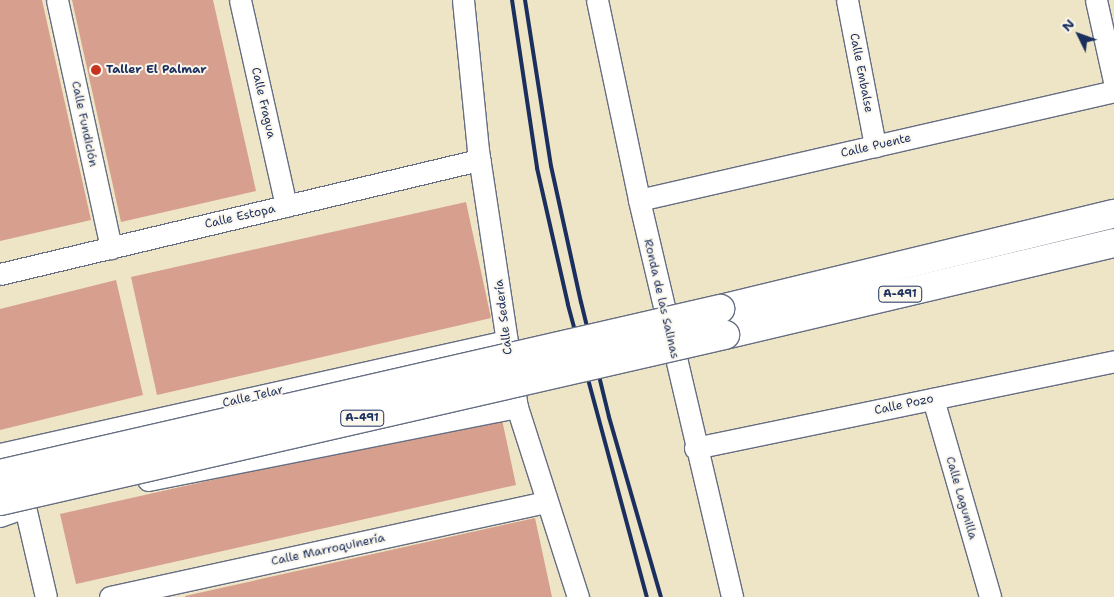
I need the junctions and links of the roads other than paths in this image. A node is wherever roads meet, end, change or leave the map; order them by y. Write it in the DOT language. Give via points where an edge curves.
graph roads {
  1 [pos="57,0"];
  2 [pos="240,0"];
  3 [pos="463,0"];
  4 [pos="597,0"];
  5 [pos="847,0"];
  6 [pos="1096,0"];
  7 [pos="1114,81"];
  8 [pos="1114,91"];
  9 [pos="875,146"];
  10 [pos="480,160"];
  11 [pos="639,200"];
  12 [pos="286,206"];
  13 [pos="1114,214"];
  14 [pos="1114,242"];
  15 [pos="111,248"];
  16 [pos="0,274"];
  17 [pos="722,322"];
  18 [pos="506,341"];
  19 [pos="1114,361"];
  20 [pos="933,399"];
  21 [pos="518,407"];
  22 [pos="695,448"];
  23 [pos="0,454"];
  24 [pos="0,464"];
  25 [pos="0,474"];
  26 [pos="546,502"];
  27 [pos="17,505"];
  28 [pos="0,516"];
  29 [pos="46,597"];
  30 [pos="110,597"];
  31 [pos="578,597"];
  32 [pos="732,597"];
  33 [pos="990,597"];
  1 -- 15 [label="street, Calle Fundición"];
  2 -- 12 [label="street, Calle Fragua"];
  3 -- 10 [label="street, Calle Sedería"];
  4 -- 11 [label="street, Ronda de las Salinas"];
  5 -- 9 [label="street, Calle Embalse"];
  6 -- 7 [label="street"];
  8 -- 9 [label="street, Calle Puente"];
  9 -- 11 [label="street, Calle Puente"];
  10 -- 12 [label="street, Calle Estopa"];
  10 -- 18 [label="street, Calle Sedería" via="506,319"];
  11 -- 22 [label="street, Ronda de las Salinas"];
  12 -- 15 [label="street, Calle Estopa"];
  13 -- 17 [label="highway, A-491"];
  14 -- 17 [label="highway, A-491"];
  15 -- 16 [label="street, Calle Estopa"];
  17 -- 25 [label="highway, A-491, bridge"];
  17 -- 27 [label="highway, A-491, bridge"];
  18 -- 21 [label="street, Calle Sedería"];
  18 -- 23 [label="street, Calle Telar"];
  19 -- 20 [label="street, Calle Pozo"];
  20 -- 22 [label="street, Calle Pozo"];
  20 -- 33 [label="street, Calle Lagunilla"];
  21 -- 26 [label="street, Calle Sedería"];
  21 -- 27 [label="street"];
  22 -- 32 [label="street, Ronda de las Salinas"];
  24 -- 27 [label="street" via="24,481"];
  26 -- 30 [label="street, Calle Marroquinería"];
  26 -- 31 [label="street, Calle Sedería"];
  27 -- 28 [label="street"];
  27 -- 29 [label="street"];
}
